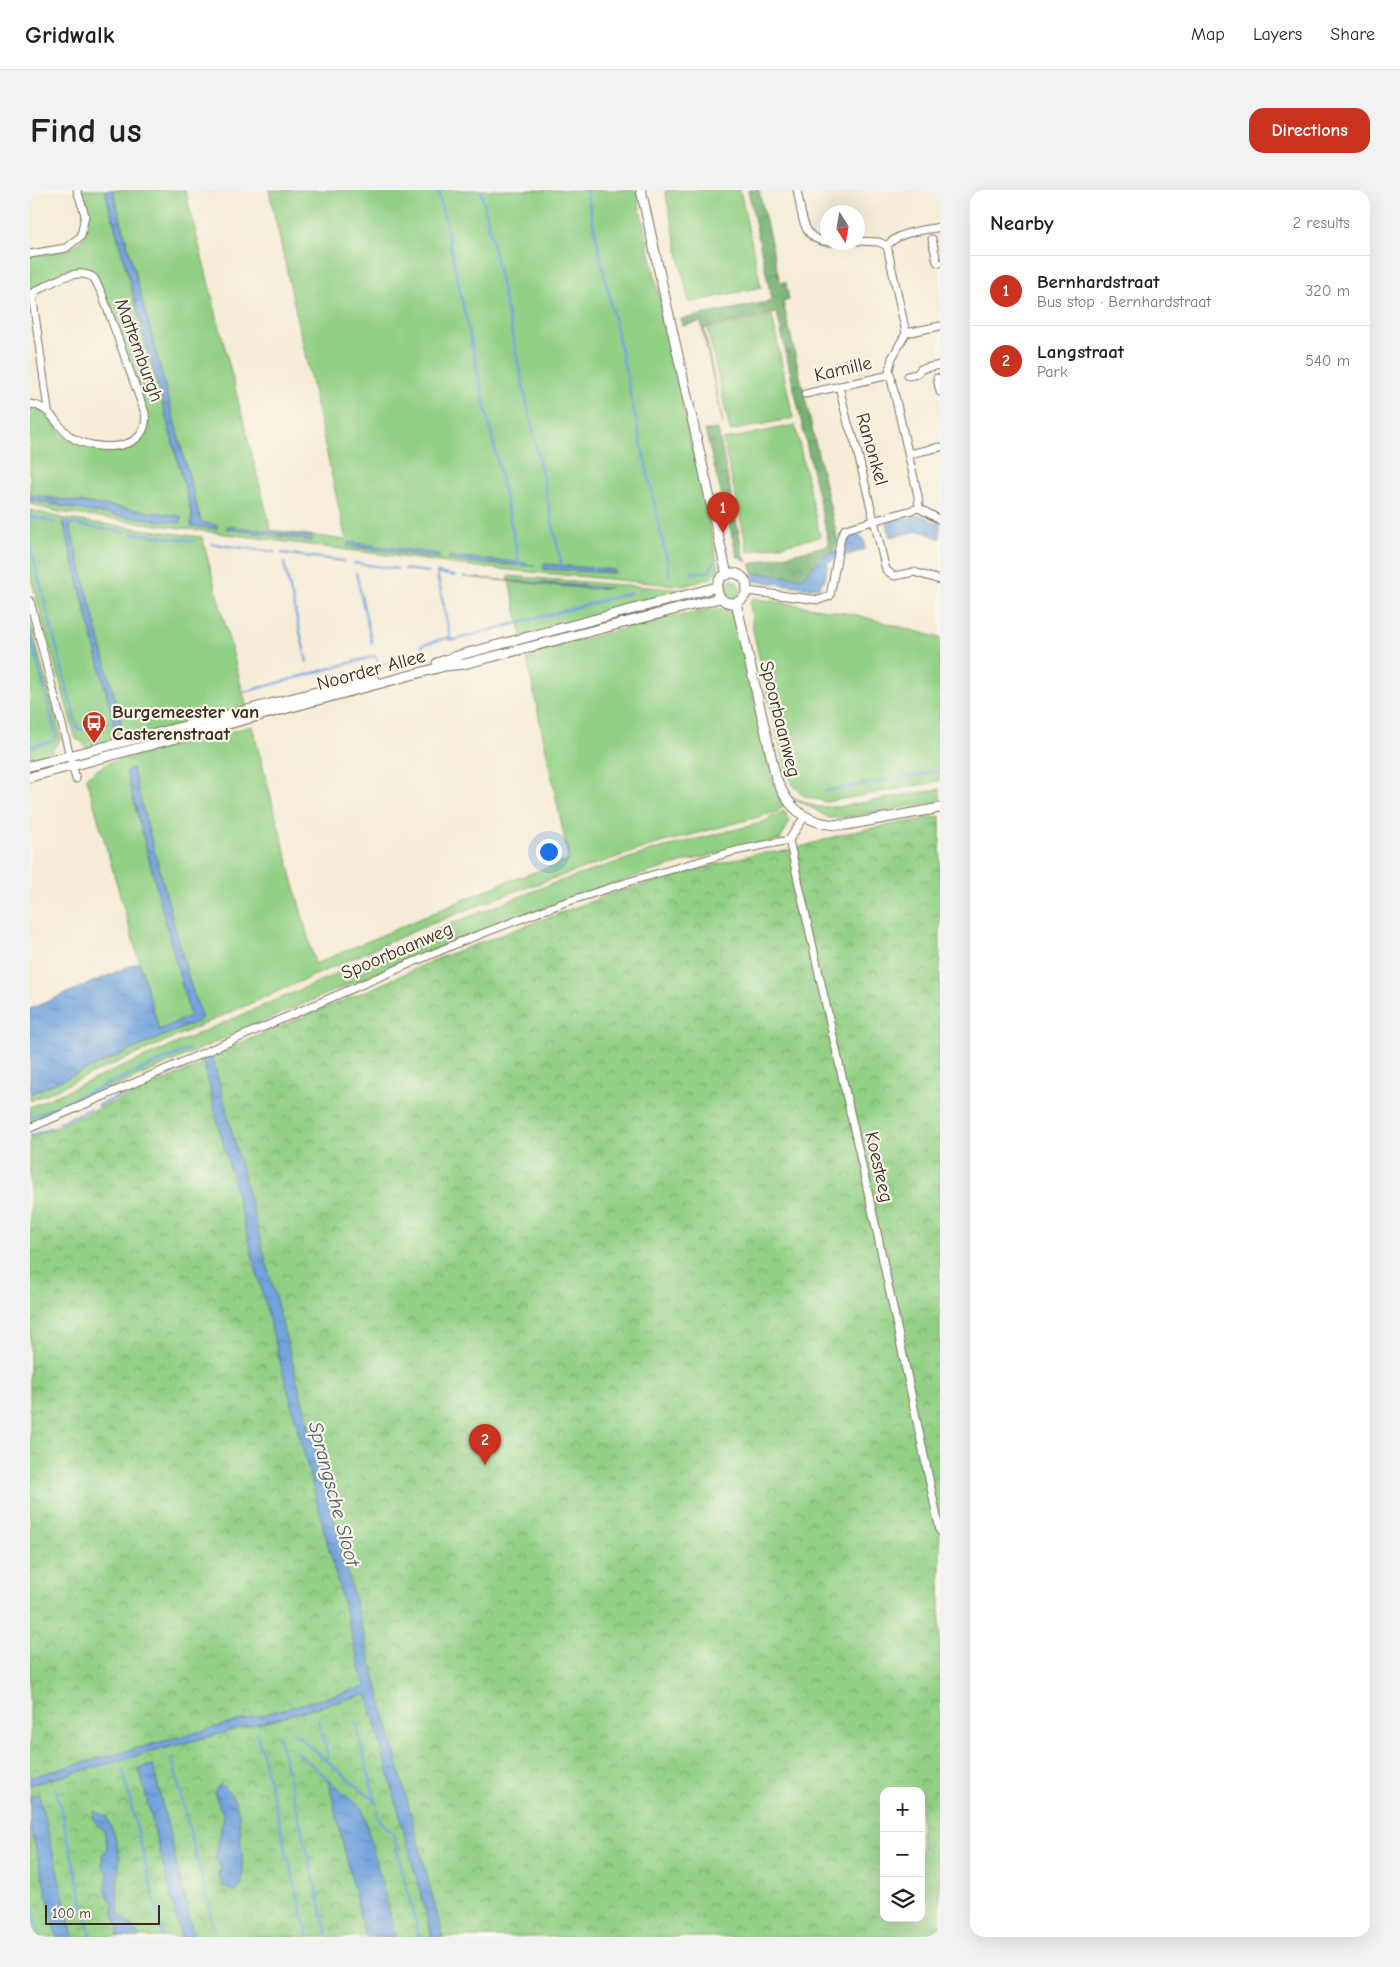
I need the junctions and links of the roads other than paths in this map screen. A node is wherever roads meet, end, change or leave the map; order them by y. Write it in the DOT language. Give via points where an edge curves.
graph roads {
  1 [pos="77,190"];
  2 [pos="641,190"];
  3 [pos="797,190"];
  4 [pos="940,227"];
  5 [pos="932,239"];
  6 [pos="865,241"];
  7 [pos="820,242"];
  8 [pos="887,246"];
  9 [pos="30,254"];
  10 [pos="940,263"];
  11 [pos="31,294"];
  12 [pos="940,326"];
  13 [pos="906,333"];
  14 [pos="940,365"];
  15 [pos="890,374"];
  16 [pos="908,376"];
  17 [pos="937,378"];
  18 [pos="839,386"];
  19 [pos="940,392"];
  20 [pos="804,394"];
  21 [pos="30,404"];
  22 [pos="48,410"];
  23 [pos="940,447"];
  24 [pos="909,454"];
  25 [pos="918,508"];
  26 [pos="874,520"];
  27 [pos="940,520"];
  28 [pos="727,575"];
  29 [pos="940,580"];
  30 [pos="717,587"];
  31 [pos="747,590"];
  32 [pos="720,598"];
  33 [pos="30,601"];
  34 [pos="736,602"];
  35 [pos="278,707"];
  36 [pos="70,756"];
  37 [pos="30,766"];
  38 [pos="73,766"];
  39 [pos="30,777"];
  40 [pos="76,779"];
  41 [pos="940,808"];
  42 [pos="805,816"];
  43 [pos="789,840"];
  44 [pos="30,1128"];
  45 [pos="940,1531"];
  1 -- 9 [label="street" via="86,215 81,236 66,248"];
  2 -- 28 [label="street"];
  3 -- 7 [label="street" via="809,235"];
  4 -- 8 [label="street" via="901,236"];
  5 -- 10 [label="street"];
  6 -- 8 [label="street"];
  8 -- 13 [label="street"];
  11 -- 22 [label="street"];
  11 -- 22 [label="street, Mattemburgh" via="75,274 84,273 94,278 145,413 145,425 140,436 131,442 95,445 72,437"];
  12 -- 13 [label="street"];
  13 -- 15 [label="street" via="890,364"];
  14 -- 16 [label="street"];
  15 -- 18 [label="street, Kamille"];
  15 -- 24 [label="street"];
  17 -- 19 [label="street"];
  18 -- 20 [label="street, Kamille"];
  18 -- 26 [label="street, Ranonkel"];
  21 -- 22 [label="street, Mattemburgh"];
  23 -- 24 [label="street"];
  24 -- 25 [label="street"];
  25 -- 26 [label="street"];
  25 -- 27 [label="street"];
  26 -- 29 [label="street, Ranonkel" via="888,573 894,576 914,572"];
  26 -- 31 [label="street" via="845,529 832,592 825,599"];
  28 -- 30 [label="street"];
  28 -- 31 [label="street" via="740,576"];
  30 -- 32 [label="street"];
  30 -- 35 [label="street, Noorder Allee"];
  31 -- 34 [label="street"];
  32 -- 34 [label="street"];
  32 -- 35 [label="street, Noorder Allee" via="464,664"];
  33 -- 36 [label="street"];
  34 -- 42 [label="street, Spoorbaanweg" via="776,778 790,804"];
  35 -- 36 [label="street, Noorder Allee"];
  35 -- 38 [label="street, Noorder Allee"];
  36 -- 37 [label="street, Noorder Allee"];
  36 -- 38 [label="street"];
  38 -- 39 [label="street, Noorder Allee"];
  38 -- 40 [label="street"];
  41 -- 42 [label="street, Spoorbaanweg" via="846,825 819,823"];
  42 -- 43 [label="street"];
  43 -- 44 [label="street, Spoorbaanweg" via="735,851 560,904 460,942"];
  43 -- 45 [label="street, Koesteeg"];
}
